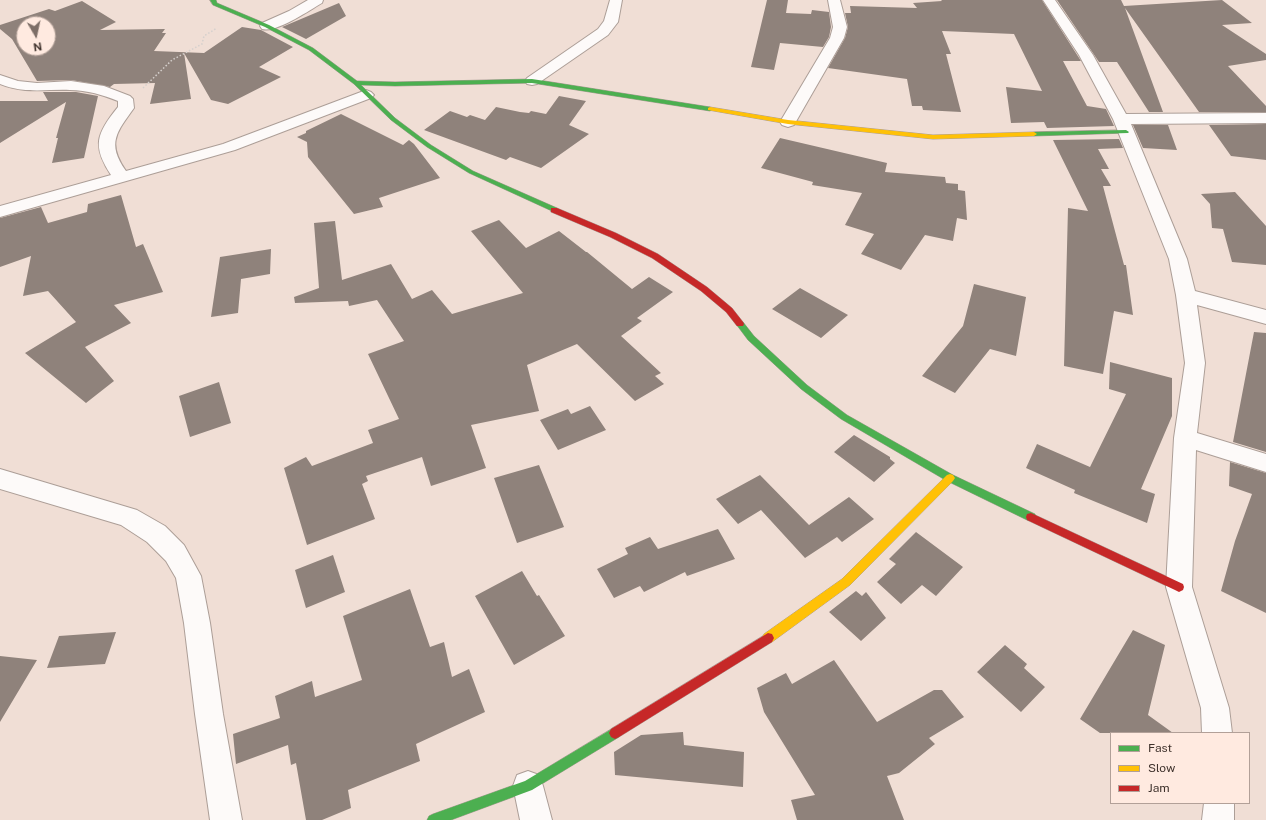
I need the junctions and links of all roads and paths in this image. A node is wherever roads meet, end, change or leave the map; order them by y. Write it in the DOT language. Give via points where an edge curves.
graph roads {
  1 [pos="213,0"];
  2 [pos="317,0"];
  3 [pos="616,0"];
  4 [pos="834,0"];
  5 [pos="1049,0"];
  6 [pos="232,12"];
  7 [pos="267,26"];
  8 [pos="0,79"];
  9 [pos="532,81"];
  10 [pos="361,89"];
  11 [pos="126,108"];
  12 [pos="1266,118"];
  13 [pos="788,122"];
  14 [pos="1123,126"];
  15 [pos="121,177"];
  16 [pos="0,212"];
  17 [pos="1186,295"];
  18 [pos="1266,317"];
  19 [pos="1185,438"];
  20 [pos="1266,463"];
  21 [pos="950,478"];
  22 [pos="0,479"];
  23 [pos="1179,587"];
  24 [pos="1217,732"];
  25 [pos="528,786"];
  26 [pos="1219,804"];
  27 [pos="226,820"];
  28 [pos="433,820"];
  29 [pos="536,820"];
  30 [pos="1218,820"];
  1 -- 6 [label="street" via="215,4"];
  2 -- 7 [label="street"];
  3 -- 9 [label="street" via="610,22 603,32"];
  4 -- 13 [label="street" via="840,27 837,38"];
  5 -- 14 [label="street" via="1086,55"];
  6 -- 7 [label="street"];
  6 -- 11 [label="path" via="220,27 204,36 202,44 172,60 152,78"];
  7 -- 10 [label="street" via="311,49"];
  8 -- 11 [label="street" via="15,86 71,85 104,90 125,99"];
  9 -- 10 [label="street" via="395,84"];
  9 -- 13 [label="street"];
  10 -- 15 [label="street" via="229,147"];
  10 -- 21 [label="street" via="393,119 429,146 471,172 655,256 704,289 729,310 751,338 810,392 844,418"];
  11 -- 15 [label="street" via="115,122 105,142 108,156"];
  12 -- 14 [label="street"];
  13 -- 14 [label="street" via="969,137 1090,132"];
  14 -- 17 [label="street" via="1178,259"];
  15 -- 16 [label="street"];
  17 -- 18 [label="street"];
  17 -- 19 [label="street" via="1195,363"];
  19 -- 20 [label="street"];
  19 -- 23 [label="street"];
  21 -- 23 [label="street"];
  21 -- 25 [label="street" via="846,582 778,632"];
  22 -- 27 [label="street" via="128,517 156,534 175,553 190,582"];
  23 -- 24 [label="street" via="1215,708"];
  25 -- 28 [label="street"];
  25 -- 29 [label="street"];
  26 -- 30 [label="street"];
}
